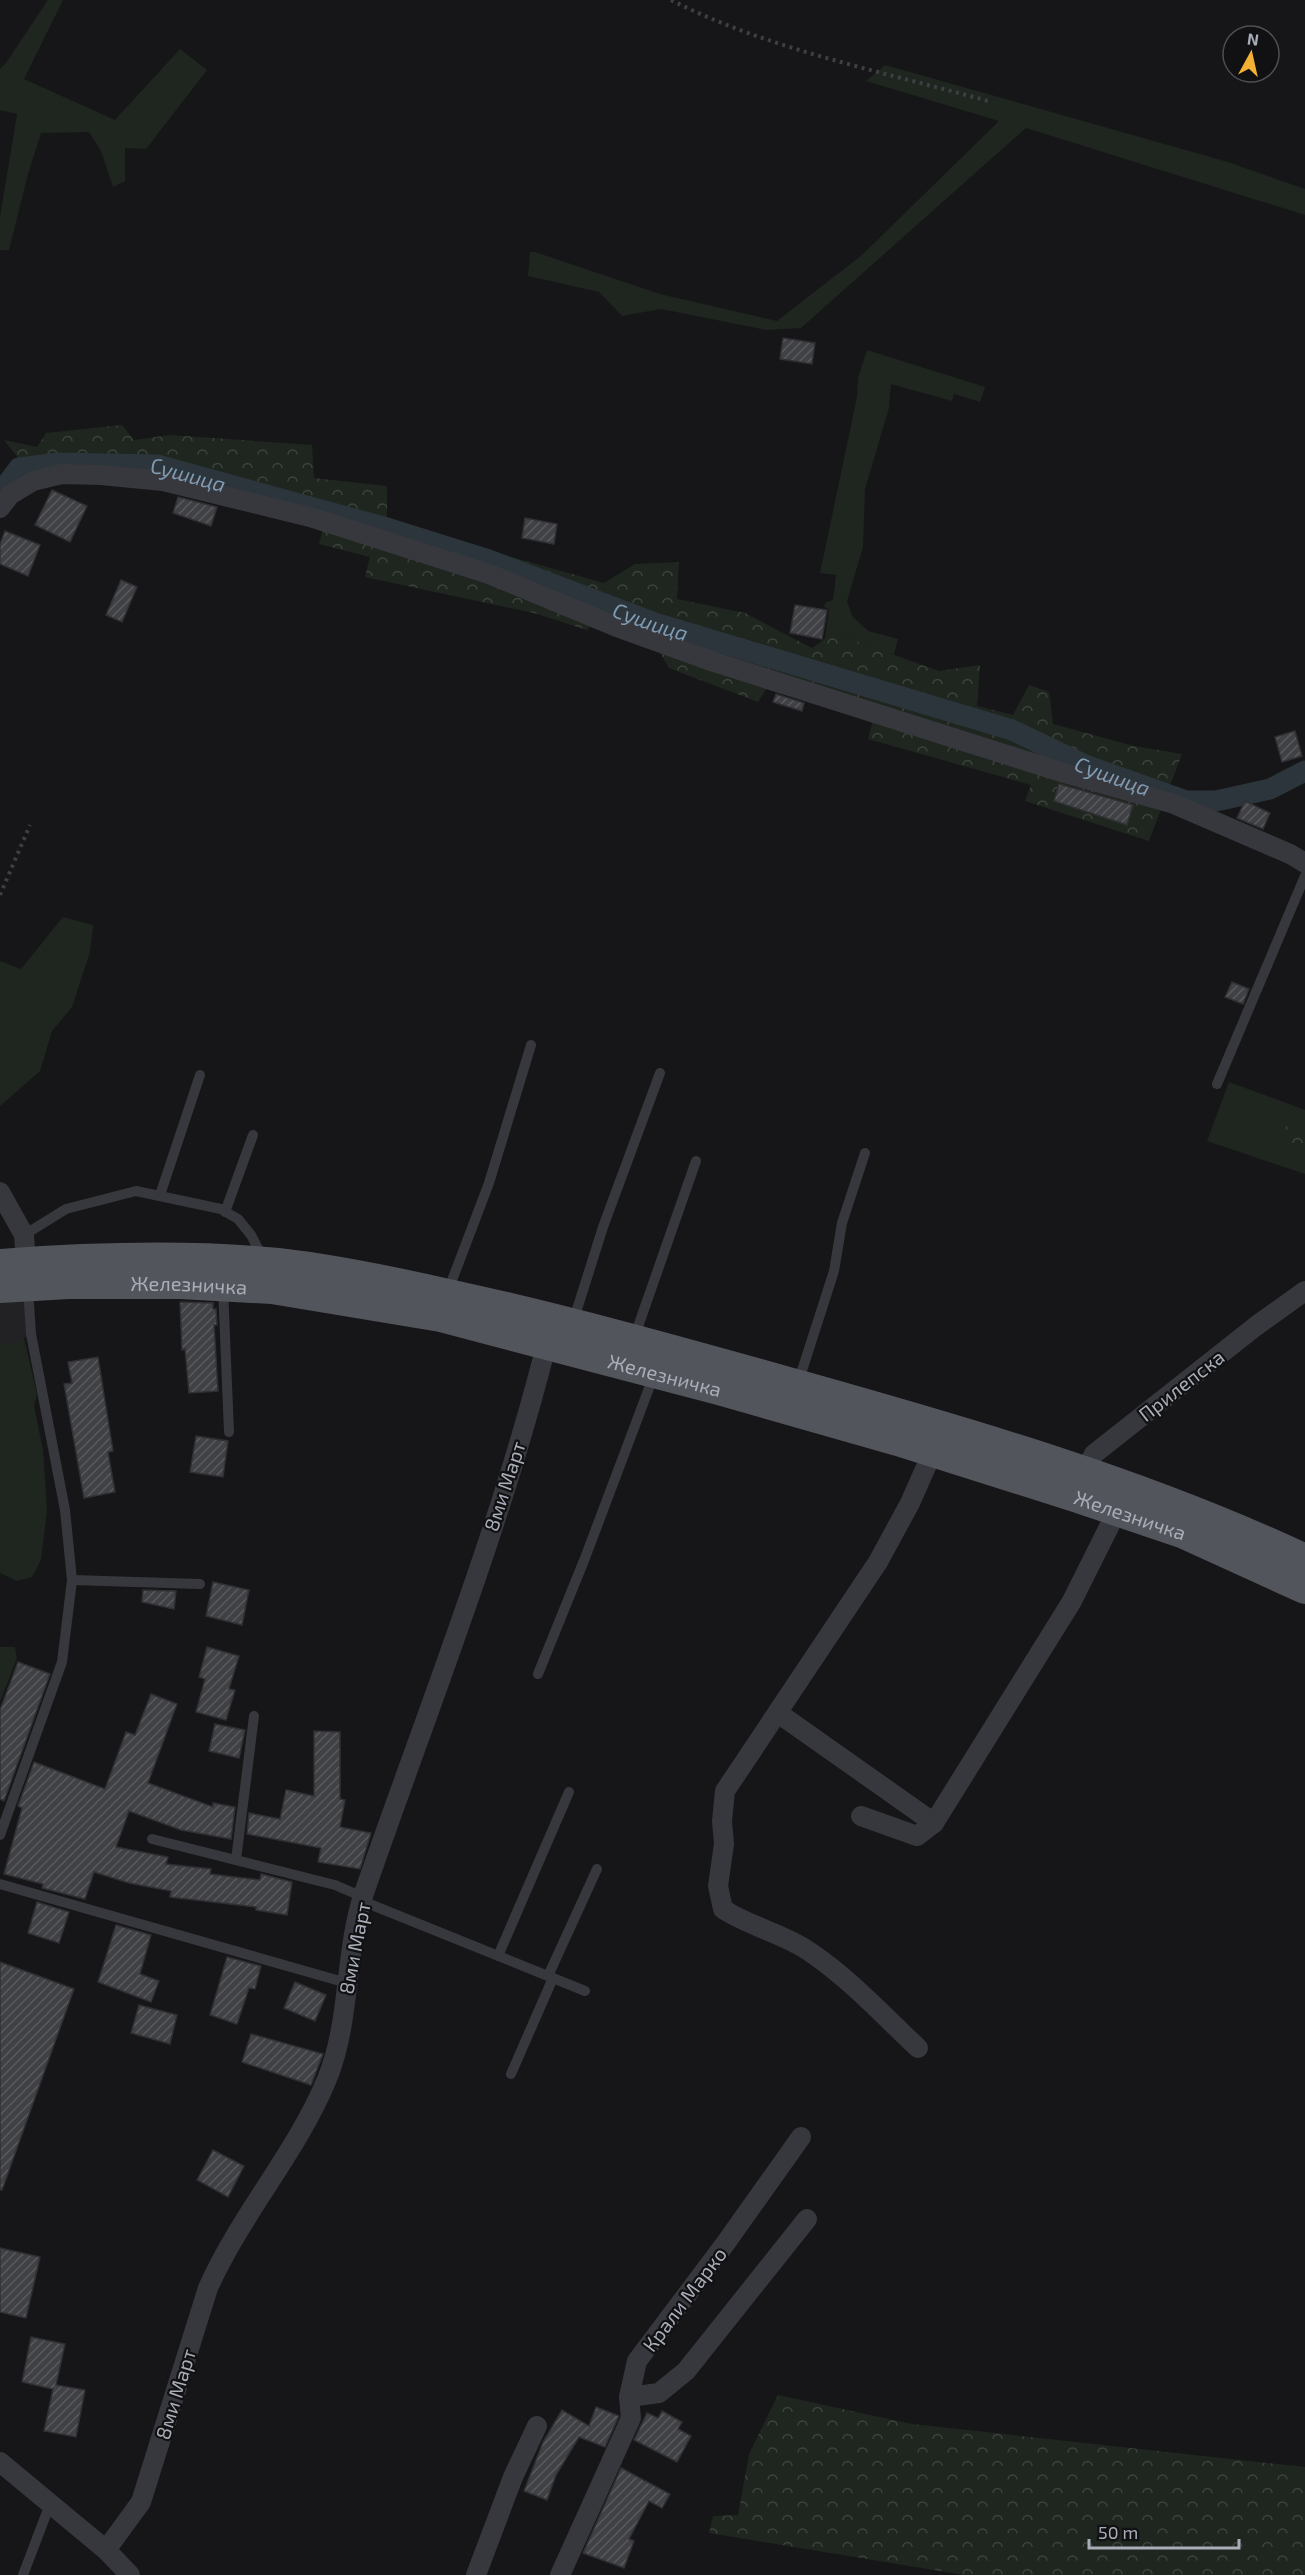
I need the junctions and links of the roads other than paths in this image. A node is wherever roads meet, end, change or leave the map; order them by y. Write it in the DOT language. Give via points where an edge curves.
graph roads {
  1 [pos="0,508"];
  2 [pos="1305,863"];
  3 [pos="1305,876"];
  4 [pos="531,1045"];
  5 [pos="660,1073"];
  6 [pos="200,1075"];
  7 [pos="1216,1084"];
  8 [pos="253,1135"];
  9 [pos="865,1153"];
  10 [pos="696,1161"];
  11 [pos="0,1192"];
  12 [pos="160,1195"];
  13 [pos="225,1212"];
  14 [pos="266,1263"];
  15 [pos="16,1267"];
  16 [pos="222,1285"];
  17 [pos="1305,1291"];
  18 [pos="447,1294"];
  19 [pos="557,1329"];
  20 [pos="633,1341"];
  21 [pos="655,1372"];
  22 [pos="797,1386"];
  23 [pos="229,1432"];
  24 [pos="933,1451"];
  25 [pos="1079,1484"];
  26 [pos="1122,1499"];
  27 [pos="1305,1560"];
  28 [pos="72,1580"];
  29 [pos="200,1584"];
  30 [pos="1305,1588"];
  31 [pos="538,1674"];
  32 [pos="778,1713"];
  33 [pos="254,1716"];
  34 [pos="569,1792"];
  35 [pos="861,1816"];
  36 [pos="934,1823"];
  37 [pos="0,1835"];
  38 [pos="152,1839"];
  39 [pos="236,1860"];
  40 [pos="597,1869"];
  41 [pos="0,1884"];
  42 [pos="363,1899"];
  43 [pos="498,1956"];
  44 [pos="551,1977"];
  45 [pos="347,1983"];
  46 [pos="585,1991"];
  47 [pos="918,2048"];
  48 [pos="511,2073"];
  49 [pos="801,2137"];
  50 [pos="807,2219"];
  51 [pos="629,2397"];
  52 [pos="537,2426"];
  53 [pos="1,2465"];
  54 [pos="50,2504"];
  55 [pos="106,2550"];
  56 [pos="23,2575"];
  57 [pos="130,2575"];
  58 [pos="476,2575"];
  59 [pos="560,2575"];
  1 -- 2 [label="street" via="10,495 33,481 62,474 101,475 163,481 310,516 489,574 714,662 1174,804"];
  3 -- 7 [label="lane"];
  4 -- 18 [label="lane" via="489,1183"];
  5 -- 19 [label="lane" via="603,1227"];
  6 -- 12 [label="lane"];
  8 -- 13 [label="lane"];
  9 -- 22 [label="lane" via="842,1223 834,1270"];
  10 -- 20 [label="lane"];
  11 -- 15 [label="street"];
  12 -- 13 [label="lane"];
  12 -- 15 [label="lane" via="136,1191 66,1209"];
  13 -- 14 [label="lane" via="238,1219 251,1235"];
  14 -- 15 [label="main road, Железничка" via="121,1259"];
  14 -- 18 [label="main road, Железничка"];
  15 -- 16 [label="main road, Железничка"];
  15 -- 28 [label="lane" via="65,1510"];
  16 -- 19 [label="main road, Железничка" via="272,1288 441,1316"];
  16 -- 23 [label="lane"];
  17 -- 25 [label="street, Прилепска" via="1094,1454"];
  18 -- 19 [label="main road, Железничка"];
  19 -- 20 [label="main road, Железничка"];
  19 -- 21 [label="main road, Железничка"];
  19 -- 42 [label="street, 8ми Март" via="456,1638"];
  20 -- 22 [label="main road, Железничка"];
  21 -- 24 [label="main road, Железничка"];
  21 -- 31 [label="lane"];
  22 -- 25 [label="main road, Железничка" via="907,1416"];
  24 -- 25 [label="main road, Железничка"];
  24 -- 32 [label="street" via="878,1562"];
  25 -- 26 [label="main road, Железничка"];
  26 -- 27 [label="main road, Железничка" via="1202,1515"];
  26 -- 30 [label="main road, Железничка" via="1182,1532"];
  26 -- 36 [label="street" via="1072,1601"];
  28 -- 29 [label="lane"];
  28 -- 37 [label="lane" via="62,1662"];
  32 -- 36 [label="street"];
  32 -- 47 [label="street" via="725,1791 718,1886 723,1909 743,1922 808,1950"];
  33 -- 39 [label="lane"];
  34 -- 43 [label="lane"];
  35 -- 36 [label="street" via="917,1836"];
  38 -- 39 [label="lane"];
  39 -- 42 [label="lane" via="335,1885"];
  40 -- 44 [label="lane"];
  41 -- 45 [label="lane"];
  42 -- 43 [label="lane"];
  42 -- 45 [label="street, 8ми Март"];
  43 -- 44 [label="lane"];
  44 -- 46 [label="lane"];
  44 -- 48 [label="lane"];
  45 -- 55 [label="street, 8ми Март" via="339,2039 328,2078 221,2259 208,2288 141,2502"];
  49 -- 51 [label="street, Крали Марко" via="637,2361"];
  50 -- 51 [label="street" via="686,2372 659,2393"];
  51 -- 59 [label="street, Крали Марко" via="631,2418"];
  52 -- 58 [label="street"];
  53 -- 54 [label="street"];
  54 -- 55 [label="street"];
  54 -- 56 [label="lane"];
  55 -- 57 [label="street"];
}
